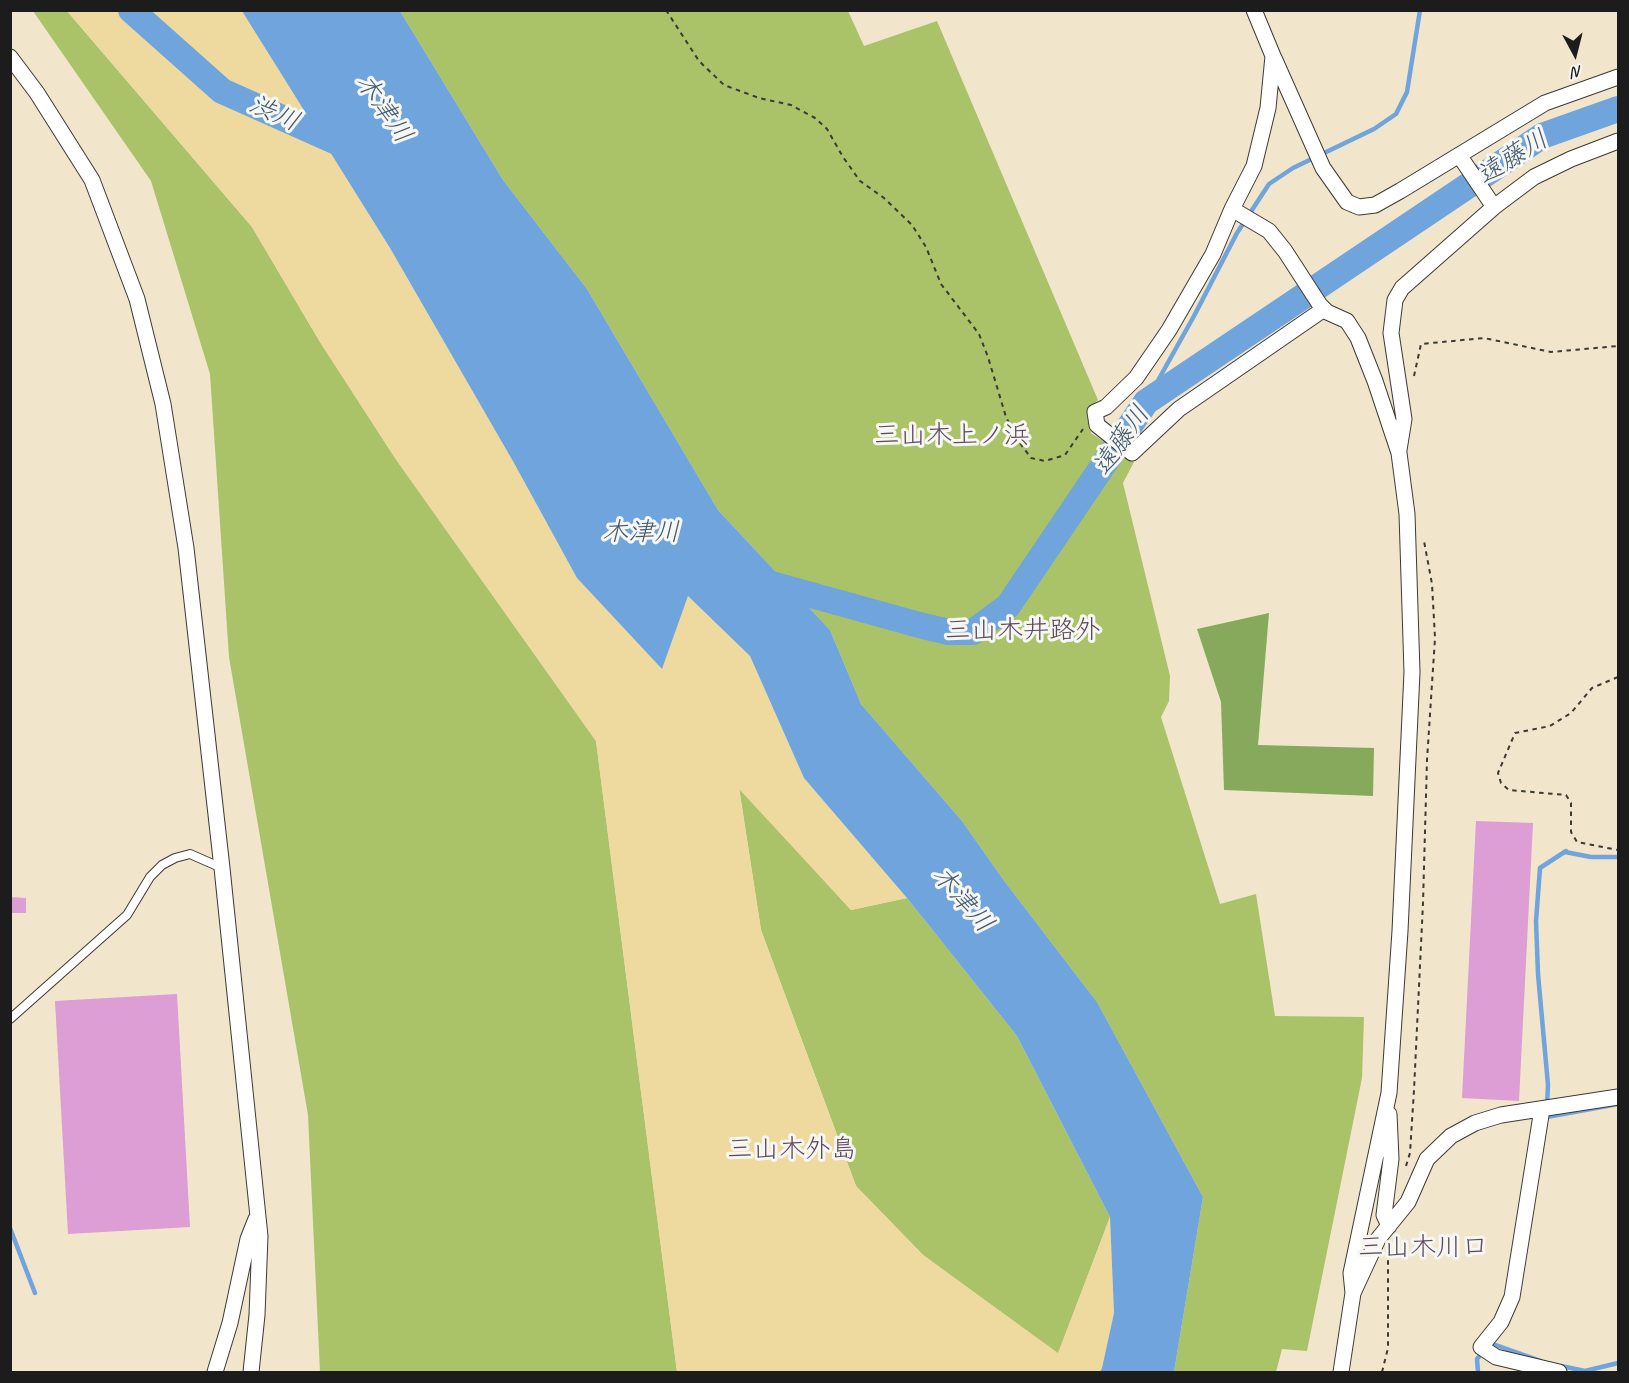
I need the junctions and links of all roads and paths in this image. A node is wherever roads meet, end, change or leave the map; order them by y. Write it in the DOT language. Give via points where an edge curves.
graph roads {
  1 [pos="666,10"];
  2 [pos="1254,10"];
  3 [pos="1273,56"];
  4 [pos="10,57"];
  5 [pos="1618,77"];
  6 [pos="1618,141"];
  7 [pos="1462,160"];
  8 [pos="1491,203"];
  9 [pos="1232,209"];
  10 [pos="1324,309"];
  11 [pos="1618,346"];
  12 [pos="1412,381"];
  13 [pos="1095,412"];
  14 [pos="1399,453"];
  15 [pos="1618,677"];
  16 [pos="1618,850"];
  17 [pos="222,867"];
  18 [pos="10,1019"];
  19 [pos="1389,1093"];
  20 [pos="1618,1097"];
  21 [pos="1542,1109"];
  22 [pos="258,1216"];
  23 [pos="1389,1226"];
  24 [pos="1353,1293"];
  25 [pos="215,1372"];
  26 [pos="251,1372"];
  27 [pos="1341,1372"];
  28 [pos="1559,1372"];
  1 -- 13 [label="path" via="699,61 724,85 791,105 815,118 827,129 860,181 912,225 941,284 979,334 1006,417 1031,458 1045,461 1065,455"];
  2 -- 3 [label="street"];
  3 -- 7 [label="street" via="1319,161 1347,202 1359,207 1375,205"];
  3 -- 9 [label="street" via="1268,108 1254,166"];
  4 -- 17 [label="street" via="92,180 137,299 163,404 186,548"];
  5 -- 7 [label="street" via="1545,103"];
  6 -- 8 [label="street" via="1534,177"];
  7 -- 8 [label="street"];
  8 -- 14 [label="street" via="1408,282 1395,300 1391,333 1404,419"];
  9 -- 10 [label="street" via="1269,231"];
  9 -- 13 [label="street" via="1213,254 1169,330 1136,378 1106,407"];
  10 -- 13 [label="street" via="1179,409 1132,453 1097,425"];
  10 -- 14 [label="street" via="1347,321 1358,338"];
  11 -- 12 [label="path" via="1551,352 1484,339 1421,345"];
  14 -- 19 [label="street" via="1407,514 1412,672"];
  15 -- 16 [label="path" via="1592,688 1571,713 1550,726 1515,733 1498,773 1509,790 1566,795 1571,803 1571,832 1577,842"];
  17 -- 18 [label="lane" via="190,854 162,865 127,915"];
  17 -- 22 [label="street"];
  19 -- 23 [label="street" via="1391,1159 1384,1215"];
  19 -- 24 [label="street" via="1351,1273"];
  20 -- 21 [label="street"];
  21 -- 23 [label="street" via="1501,1115 1451,1136 1427,1159 1408,1202"];
  21 -- 28 [label="street" via="1512,1297 1501,1322 1481,1347 1496,1357"];
  22 -- 25 [label="street" via="248,1239"];
  22 -- 26 [label="street"];
  23 -- 24 [label="street" via="1378,1239"];
  24 -- 27 [label="street"];
}
